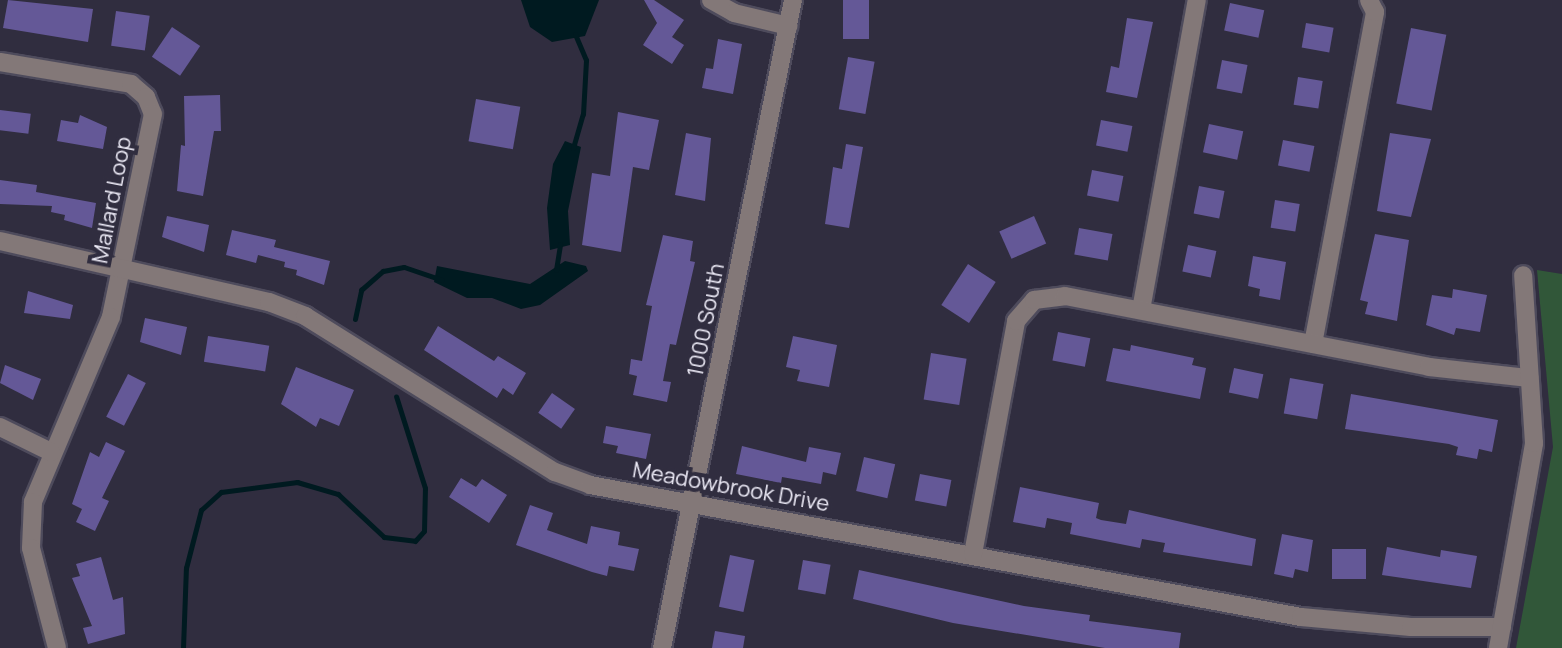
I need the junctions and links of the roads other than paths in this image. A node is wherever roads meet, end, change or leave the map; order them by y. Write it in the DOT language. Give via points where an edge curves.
graph roads {
  1 [pos="711,0"];
  2 [pos="793,0"];
  3 [pos="1197,0"];
  4 [pos="1369,0"];
  5 [pos="788,26"];
  6 [pos="0,62"];
  7 [pos="0,241"];
  8 [pos="123,268"];
  9 [pos="1523,275"];
  10 [pos="1141,310"];
  11 [pos="1313,344"];
  12 [pos="1529,378"];
  13 [pos="0,427"];
  14 [pos="51,452"];
  15 [pos="694,505"];
  16 [pos="973,554"];
  17 [pos="1502,627"];
  18 [pos="57,648"];
  19 [pos="662,648"];
  20 [pos="1498,648"];
  1 -- 5 [label="street" via="734,13"];
  2 -- 5 [label="street, 1000 South"];
  3 -- 10 [label="street"];
  4 -- 11 [label="street" via="1375,12"];
  5 -- 15 [label="street, 1000 South"];
  6 -- 8 [label="street, Mallard Loop" via="131,84 146,97 153,114"];
  7 -- 8 [label="street, Meadowbrook Drive"];
  8 -- 14 [label="street, Mallard Loop" via="111,317"];
  8 -- 15 [label="street, Meadowbrook Drive" via="269,302 305,316 555,472 590,485"];
  9 -- 12 [label="street"];
  10 -- 11 [label="street"];
  10 -- 16 [label="street" via="1065,296 1034,300 1016,321"];
  11 -- 12 [label="street" via="1429,367"];
  12 -- 17 [label="street" via="1534,443"];
  13 -- 14 [label="street"];
  14 -- 18 [label="street, Mallard Loop" via="33,502 31,548"];
  15 -- 16 [label="street, Meadowbrook Drive"];
  15 -- 19 [label="street, 1000 South"];
  16 -- 17 [label="street, Meadowbrook Drive" via="1301,617 1411,627"];
  17 -- 20 [label="street"];
}
